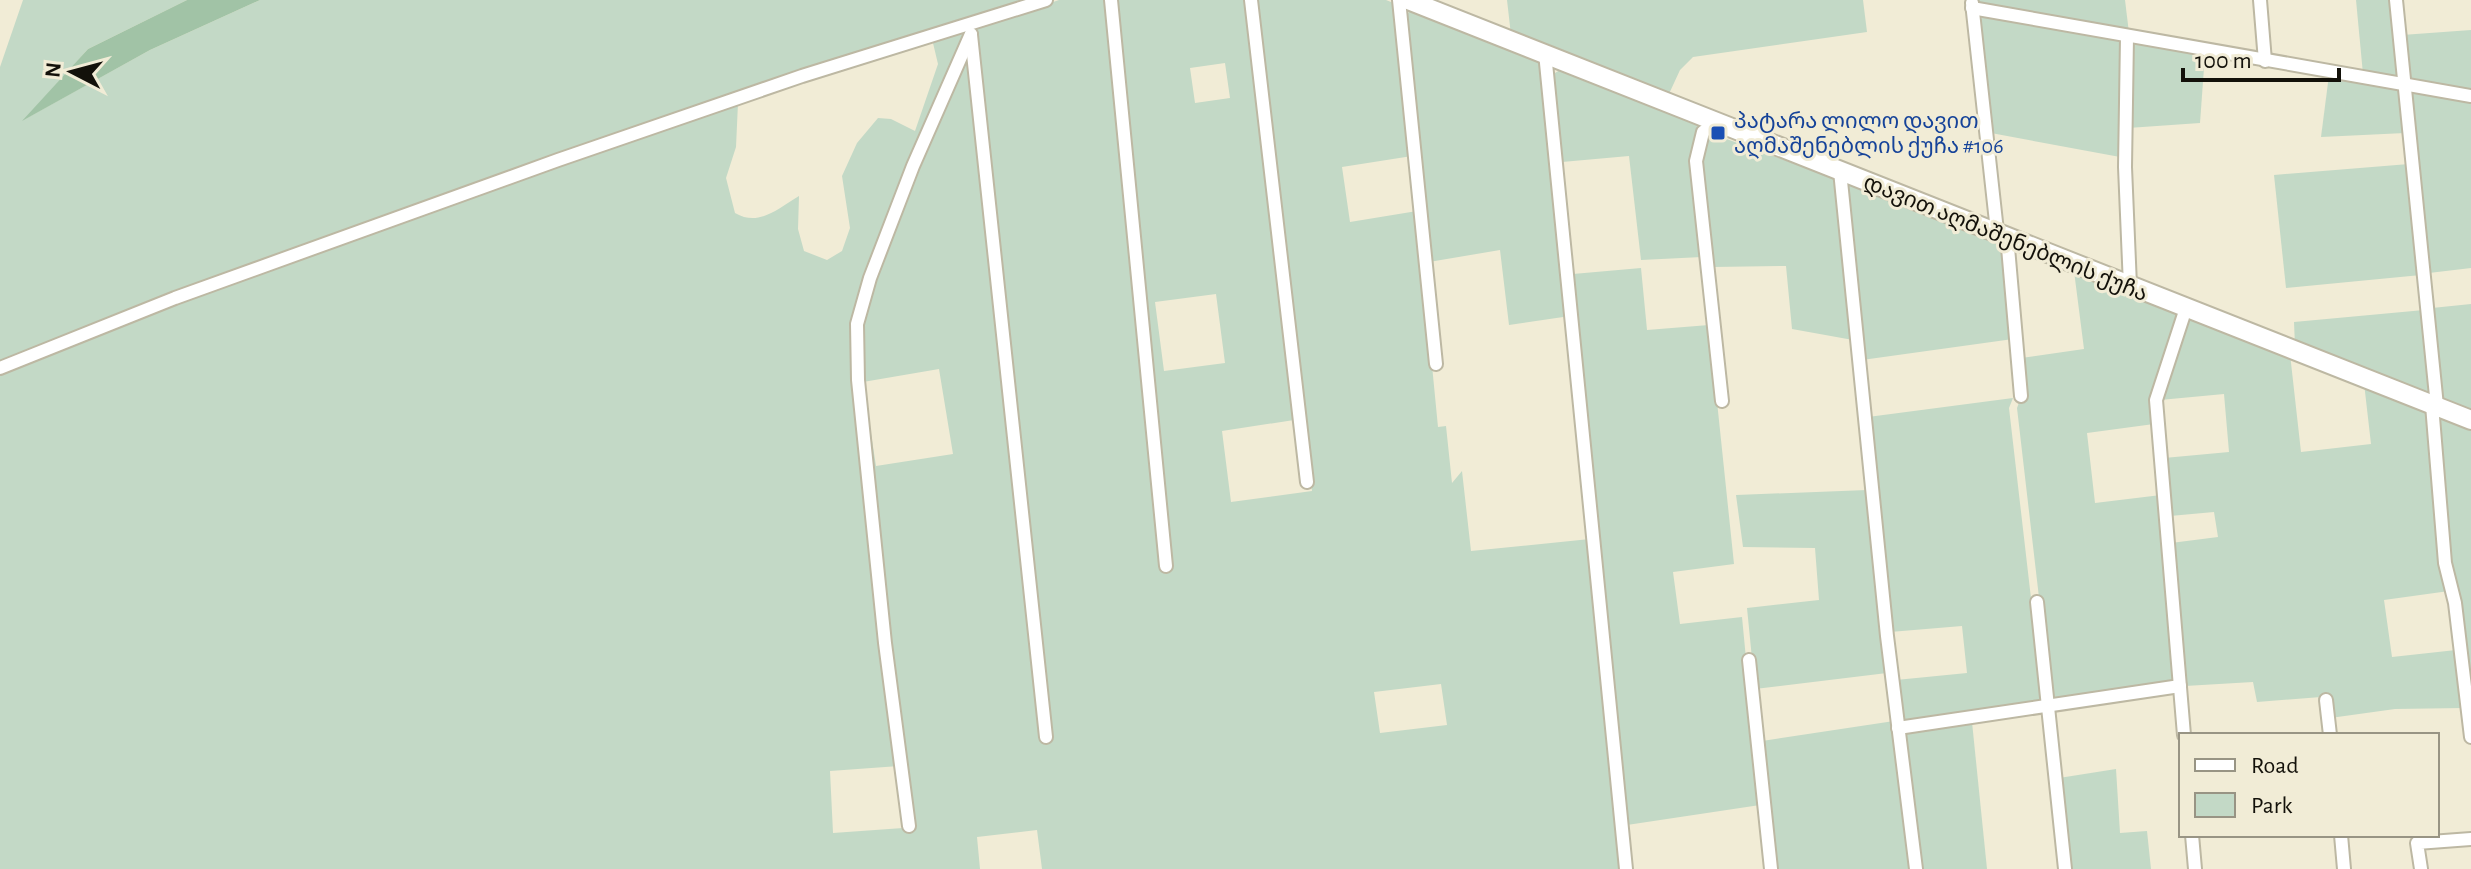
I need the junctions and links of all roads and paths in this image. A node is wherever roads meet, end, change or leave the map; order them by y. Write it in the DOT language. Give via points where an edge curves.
graph roads {
  1 [pos="1046,0"];
  2 [pos="1111,0"];
  3 [pos="1251,0"];
  4 [pos="1399,0"];
  5 [pos="1408,0"];
  6 [pos="2260,0"];
  7 [pos="2396,0"];
  8 [pos="1972,4"];
  9 [pos="970,29"];
  10 [pos="2127,37"];
  11 [pos="1545,53"];
  12 [pos="2265,61"];
  13 [pos="2404,85"];
  14 [pos="2471,96"];
  15 [pos="1717,122"];
  16 [pos="1840,171"];
  17 [pos="2002,234"];
  18 [pos="2130,286"];
  19 [pos="2186,308"];
  20 [pos="1436,364"];
  21 [pos="0,368"];
  22 [pos="2021,396"];
  23 [pos="1722,401"];
  24 [pos="2434,406"];
  25 [pos="2471,420"];
  26 [pos="1307,482"];
  27 [pos="1166,566"];
  28 [pos="2037,602"];
  29 [pos="1749,660"];
  30 [pos="2180,686"];
  31 [pos="2326,700"];
  32 [pos="2048,705"];
  33 [pos="1898,728"];
  34 [pos="2184,733"];
  35 [pos="2330,733"];
  36 [pos="1046,737"];
  37 [pos="2471,737"];
  38 [pos="909,826"];
  39 [pos="2192,837"];
  40 [pos="2341,837"];
  41 [pos="2471,839"];
  42 [pos="1626,869"];
  43 [pos="1771,869"];
  44 [pos="1916,869"];
  45 [pos="2065,869"];
  46 [pos="2195,869"];
  47 [pos="2344,869"];
  48 [pos="2421,869"];
  1 -- 9 [label="street"];
  2 -- 27 [label="street"];
  3 -- 26 [label="street"];
  4 -- 20 [label="street"];
  5 -- 11 [label="street, დავით აღმაშენებლის ქუჩა"];
  6 -- 12 [label="street"];
  7 -- 13 [label="street"];
  8 -- 10 [label="street"];
  8 -- 17 [label="street"];
  9 -- 21 [label="street" via="802,76 558,160 175,298"];
  9 -- 36 [label="street"];
  9 -- 38 [label="street" via="870,278 857,324 885,643"];
  10 -- 12 [label="street"];
  10 -- 18 [label="street"];
  11 -- 15 [label="street, დავით აღმაშენებლის ქუჩა"];
  11 -- 42 [label="street"];
  12 -- 13 [label="street"];
  13 -- 14 [label="street"];
  13 -- 24 [label="street"];
  15 -- 16 [label="street, დავით აღმაშენებლის ქუჩა"];
  15 -- 23 [label="street" via="1703,132 1696,161"];
  16 -- 17 [label="street, დავით აღმაშენებლის ქუჩა"];
  16 -- 33 [label="street"];
  17 -- 18 [label="street, დავით აღმაშენებლის ქუჩა"];
  17 -- 22 [label="street"];
  18 -- 19 [label="street, დავით აღმაშენებლის ქუჩა"];
  19 -- 24 [label="street, დავით აღმაშენებლის ქუჩა"];
  19 -- 30 [label="street" via="2156,400"];
  24 -- 25 [label="street, დავით აღმაშენებლის ქუჩა"];
  24 -- 37 [label="street" via="2445,563"];
  28 -- 32 [label="street"];
  29 -- 43 [label="street"];
  30 -- 32 [label="street"];
  30 -- 34 [label="street"];
  31 -- 35 [label="street"];
  32 -- 33 [label="street"];
  32 -- 45 [label="street"];
  33 -- 44 [label="street"];
  39 -- 46 [label="street"];
  40 -- 47 [label="street"];
  41 -- 48 [label="street" via="2417,843"];
}
